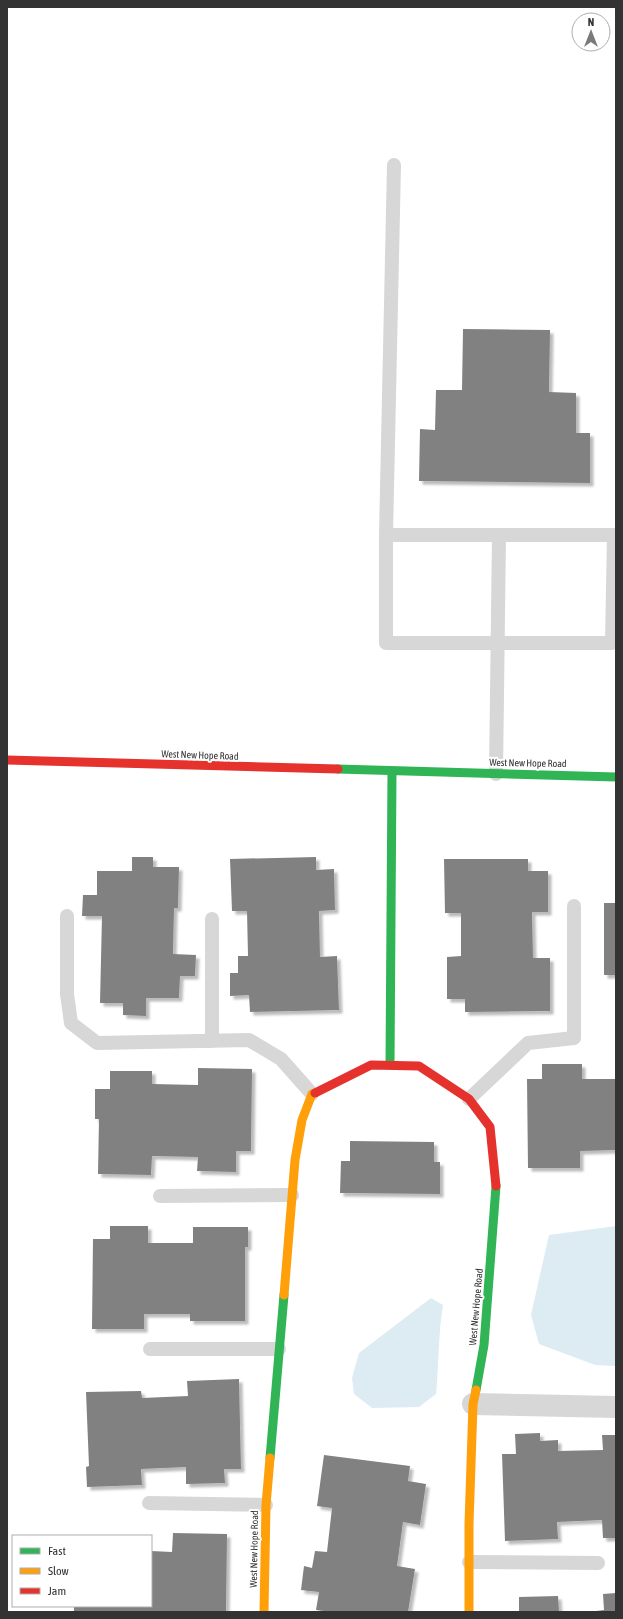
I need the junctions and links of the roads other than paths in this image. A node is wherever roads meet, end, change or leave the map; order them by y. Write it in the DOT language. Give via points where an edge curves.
graph roads {
  1 [pos="394,165"];
  2 [pos="386,535"];
  3 [pos="500,535"];
  4 [pos="615,535"];
  5 [pos="497,644"];
  6 [pos="7,760"];
  7 [pos="392,771"];
  8 [pos="496,774"];
  9 [pos="616,777"];
  10 [pos="574,906"];
  11 [pos="67,916"];
  12 [pos="212,919"];
  13 [pos="212,1041"];
  14 [pos="390,1065"];
  15 [pos="312,1094"];
  16 [pos="470,1099"];
  17 [pos="292,1195"];
  18 [pos="160,1196"];
  19 [pos="150,1349"];
  20 [pos="279,1349"];
  21 [pos="473,1404"];
  22 [pos="616,1407"];
  23 [pos="149,1503"];
  24 [pos="266,1505"];
  25 [pos="469,1562"];
  26 [pos="598,1563"];
  27 [pos="264,1612"];
  28 [pos="469,1612"];
  1 -- 2 [label="lane"];
  2 -- 3 [label="lane"];
  2 -- 5 [label="lane" via="386,643"];
  3 -- 4 [label="lane"];
  3 -- 5 [label="lane"];
  4 -- 5 [label="lane" via="612,643"];
  5 -- 8 [label="lane"];
  6 -- 7 [label="street, West New Hope Road"];
  7 -- 8 [label="street, West New Hope Road"];
  7 -- 14 [label="street"];
  8 -- 9 [label="street, West New Hope Road"];
  10 -- 16 [label="lane" via="574,1038 528,1044"];
  11 -- 13 [label="lane" via="67,994 70,1023 97,1044"];
  12 -- 13 [label="lane"];
  13 -- 15 [label="lane" via="249,1040 281,1059"];
  14 -- 15 [label="street, West New Hope Road" via="371,1065"];
  14 -- 16 [label="street, West New Hope Road" via="419,1066"];
  15 -- 17 [label="street, West New Hope Road" via="302,1120"];
  16 -- 21 [label="street, West New Hope Road" via="490,1127 496,1190 484,1345"];
  17 -- 18 [label="lane"];
  17 -- 20 [label="street, West New Hope Road"];
  19 -- 20 [label="lane"];
  20 -- 24 [label="street, West New Hope Road"];
  21 -- 22 [label="street"];
  21 -- 25 [label="street, West New Hope Road"];
  23 -- 24 [label="lane"];
  24 -- 27 [label="street, West New Hope Road"];
  25 -- 26 [label="lane"];
  25 -- 28 [label="street, West New Hope Road"];
}
